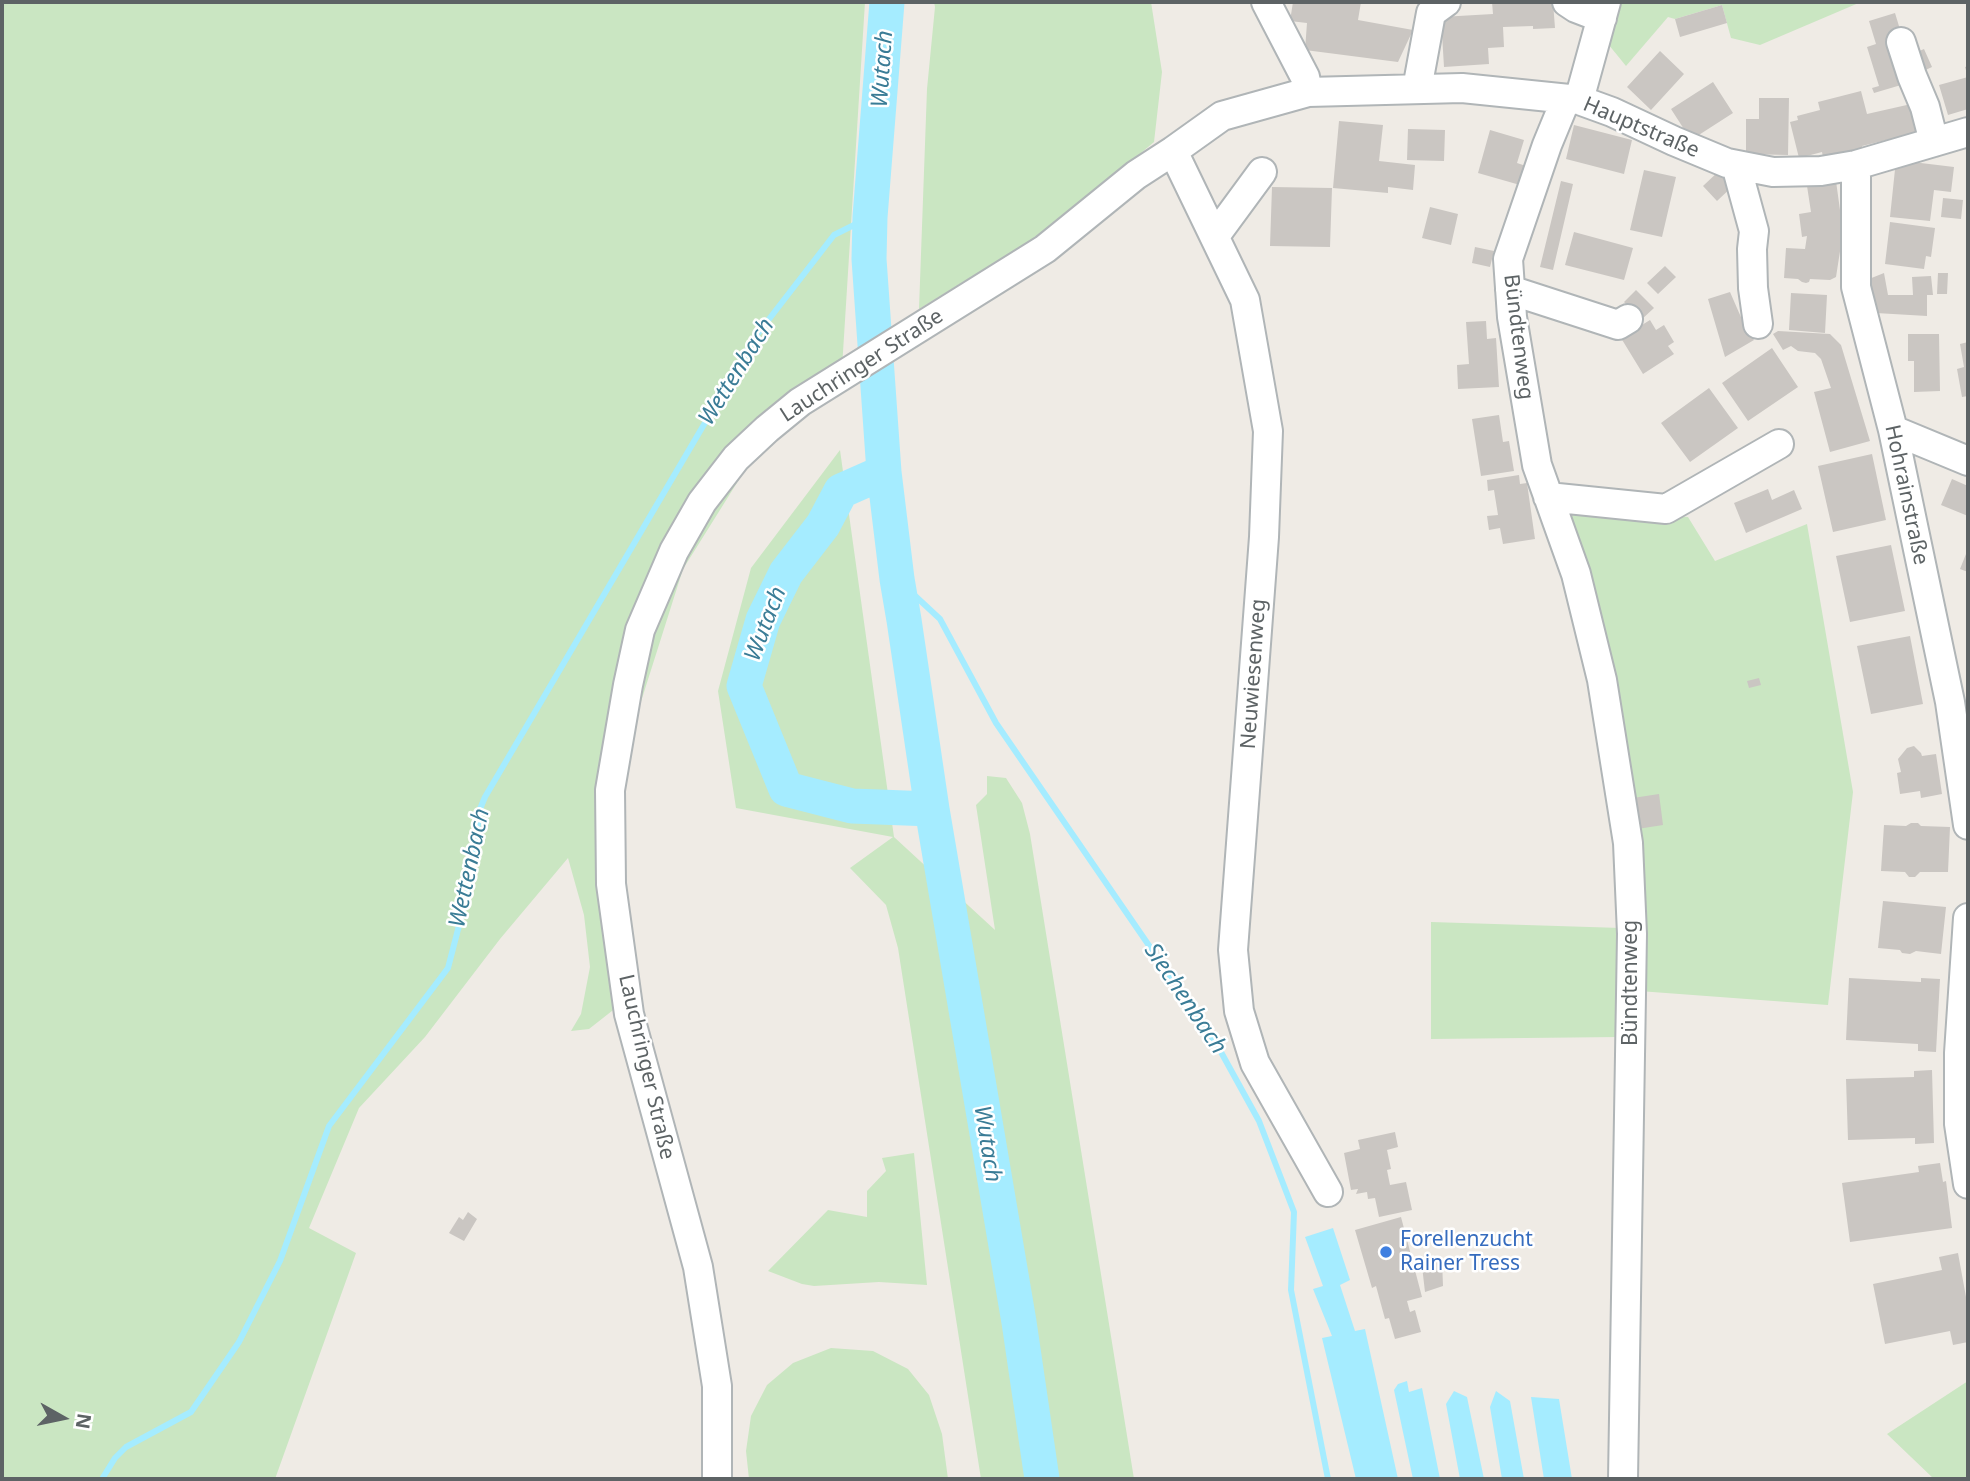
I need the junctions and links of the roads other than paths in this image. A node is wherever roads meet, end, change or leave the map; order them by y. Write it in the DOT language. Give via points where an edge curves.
graph roads {
  1 [pos="1266,2"];
  2 [pos="1446,2"];
  3 [pos="1567,2"];
  4 [pos="1604,10"];
  5 [pos="1901,42"];
  6 [pos="1417,89"];
  7 [pos="1308,92"];
  8 [pos="1573,100"];
  9 [pos="1968,132"];
  10 [pos="1934,142"];
  11 [pos="1173,151"];
  12 [pos="1736,165"];
  13 [pos="1856,165"];
  14 [pos="1262,172"];
  15 [pos="1215,236"];
  16 [pos="1510,290"];
  17 [pos="1628,318"];
  18 [pos="1758,324"];
  19 [pos="1893,430"];
  20 [pos="1779,444"];
  21 [pos="1968,460"];
  22 [pos="1548,498"];
  23 [pos="1968,825"];
  24 [pos="1968,918"];
  25 [pos="1964,1124"];
  26 [pos="1968,1184"];
  27 [pos="1328,1192"];
  28 [pos="717,1479"];
  29 [pos="1623,1479"];
  1 -- 7 [label="street" via="1305,77"];
  2 -- 6 [label="street" via="1431,13"];
  3 -- 4 [label="street" via="1576,8"];
  4 -- 8 [label="street, Bündtenweg"];
  5 -- 10 [label="street"];
  6 -- 7 [label="street, Hauptstraße"];
  6 -- 8 [label="street, Hauptstraße" via="1462,88"];
  7 -- 11 [label="street, Hauptstraße" via="1222,116"];
  8 -- 12 [label="street, Hauptstraße"];
  8 -- 16 [label="street, Bündtenweg" via="1547,145 1508,259"];
  9 -- 10 [label="street, Hauptstraße"];
  10 -- 13 [label="street, Hauptstraße"];
  11 -- 15 [label="street, Neuwiesenweg"];
  11 -- 28 [label="street, Lauchringer Straße" via="1045,249 800,402 766,429 702,502 674,551 640,630 610,790 611,884 629,1014 698,1268 717,1386"];
  12 -- 13 [label="street, Hauptstraße" via="1773,172"];
  12 -- 18 [label="street" via="1754,231"];
  13 -- 19 [label="street, Hohrainstraße" via="1856,287"];
  14 -- 15 [label="street"];
  15 -- 27 [label="street, Neuwiesenweg" via="1245,300 1268,430 1233,950 1235,981 1255,1063"];
  16 -- 17 [label="street" via="1618,325"];
  16 -- 22 [label="street, Bündtenweg" via="1536,465"];
  19 -- 21 [label="street"];
  19 -- 23 [label="street, Hohrainstraße" via="1950,702"];
  20 -- 22 [label="street" via="1666,509"];
  22 -- 29 [label="street, Bündtenweg" via="1576,574 1602,680 1628,843 1632,934"];
  24 -- 25 [label="street" via="1960,1040"];
  25 -- 26 [label="street"];
}
